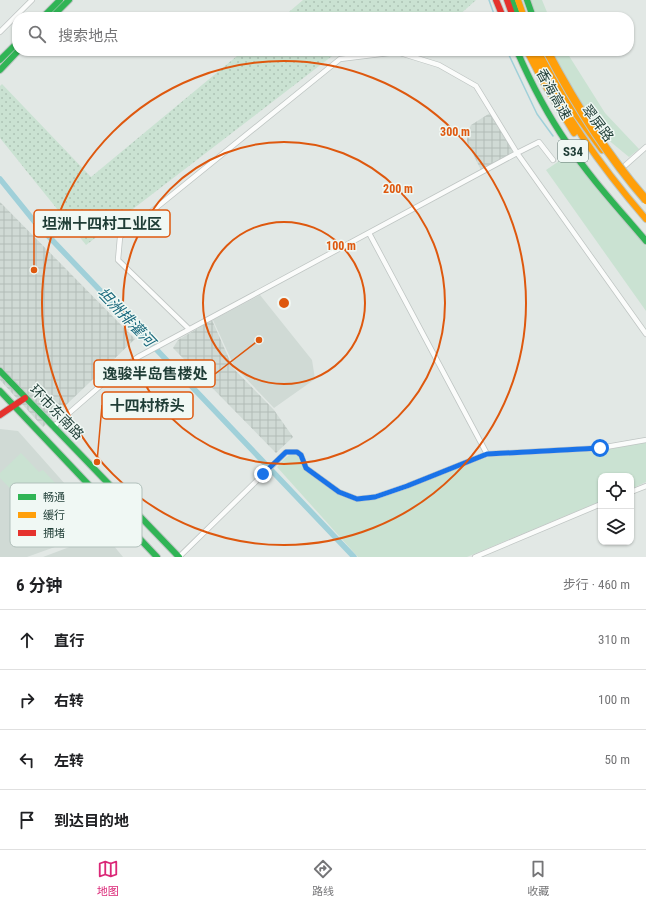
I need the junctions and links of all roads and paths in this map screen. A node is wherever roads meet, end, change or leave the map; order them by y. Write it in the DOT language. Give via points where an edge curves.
graph roads {
  1 [pos="32,0"];
  2 [pos="60,0"];
  3 [pos="68,0"];
  4 [pos="496,0"];
  5 [pos="507,0"];
  6 [pos="512,0"];
  7 [pos="518,0"];
  8 [pos="527,0"];
  9 [pos="20,12"];
  10 [pos="48,12"];
  11 [pos="57,12"];
  12 [pos="501,12"];
  13 [pos="511,12"];
  14 [pos="516,12"];
  15 [pos="522,12"];
  16 [pos="531,12"];
  17 [pos="12,20"];
  18 [pos="0,32"];
  19 [pos="12,48"];
  20 [pos="13,56"];
  21 [pos="364,56"];
  22 [pos="410,56"];
  23 [pos="519,56"];
  24 [pos="530,56"];
  25 [pos="534,56"];
  26 [pos="540,56"];
  27 [pos="550,56"];
  28 [pos="0,60"];
  29 [pos="0,70"];
  30 [pos="646,147"];
  31 [pos="517,153"];
  32 [pos="553,160"];
  33 [pos="619,171"];
  34 [pos="646,200"];
  35 [pos="646,204"];
  36 [pos="646,219"];
  37 [pos="646,223"];
  38 [pos="369,233"];
  39 [pos="646,242"];
  40 [pos="189,329"];
  41 [pos="646,334"];
  42 [pos="0,371"];
  43 [pos="0,391"];
  44 [pos="25,398"];
  45 [pos="14,406"];
  46 [pos="0,415"];
  47 [pos="53,427"];
  48 [pos="646,440"];
  49 [pos="487,454"];
  50 [pos="87,483"];
  51 [pos="107,483"];
  52 [pos="646,486"];
  53 [pos="634,491"];
  54 [pos="598,505"];
  55 [pos="142,519"];
  56 [pos="142,541"];
  57 [pos="157,557"];
  58 [pos="179,557"];
  59 [pos="475,557"];
  1 -- 9 [label="street"];
  2 -- 10 [label="main road"];
  3 -- 11 [label="main road"];
  4 -- 12 [label="main road"];
  5 -- 13 [label="main road"];
  6 -- 14 [label="main road"];
  7 -- 15 [label="main road"];
  8 -- 16 [label="main road"];
  17 -- 18 [label="street"];
  19 -- 28 [label="main road"];
  20 -- 29 [label="main road"];
  21 -- 40 [label="street" via="340,59 120,237 118,260"];
  22 -- 31 [label="street" via="439,65 476,86"];
  23 -- 39 [label="main road, 香海高速 / S34" via="558,130"];
  24 -- 37 [label="main road, 翠屏路" via="574,134 612,185"];
  25 -- 36 [label="main road, 香海高速 / S34" via="546,81 594,158"];
  26 -- 33 [label="main road, 翠屏路" via="556,88"];
  27 -- 34 [label="main road, bridge" via="581,114 607,152"];
  30 -- 33 [label="street"];
  31 -- 32 [label="street" via="539,142"];
  31 -- 38 [label="street"];
  31 -- 41 [label="street"];
  33 -- 35 [label="main road, 翠屏路"];
  38 -- 40 [label="street"];
  38 -- 49 [label="street"];
  40 -- 47 [label="street" via="114,373"];
  42 -- 44 [label="main road, 环市东南路"];
  43 -- 45 [label="main road, 环市东南路"];
  44 -- 45 [label="main road"];
  44 -- 47 [label="main road, 环市东南路"];
  45 -- 46 [label="main road"];
  45 -- 50 [label="main road, 环市东南路"];
  47 -- 51 [label="main road, 环市东南路"];
  48 -- 49 [label="street" via="600,448"];
  49 -- 58 [label="street" via="401,488 375,497 357,499 339,492 306,468 301,455 297,452 286,452"];
  52 -- 53 [label="street"];
  54 -- 59 [label="street"];
  55 -- 58 [label="main road, 环市东南路"];
  56 -- 57 [label="main road, 环市东南路"];
}
